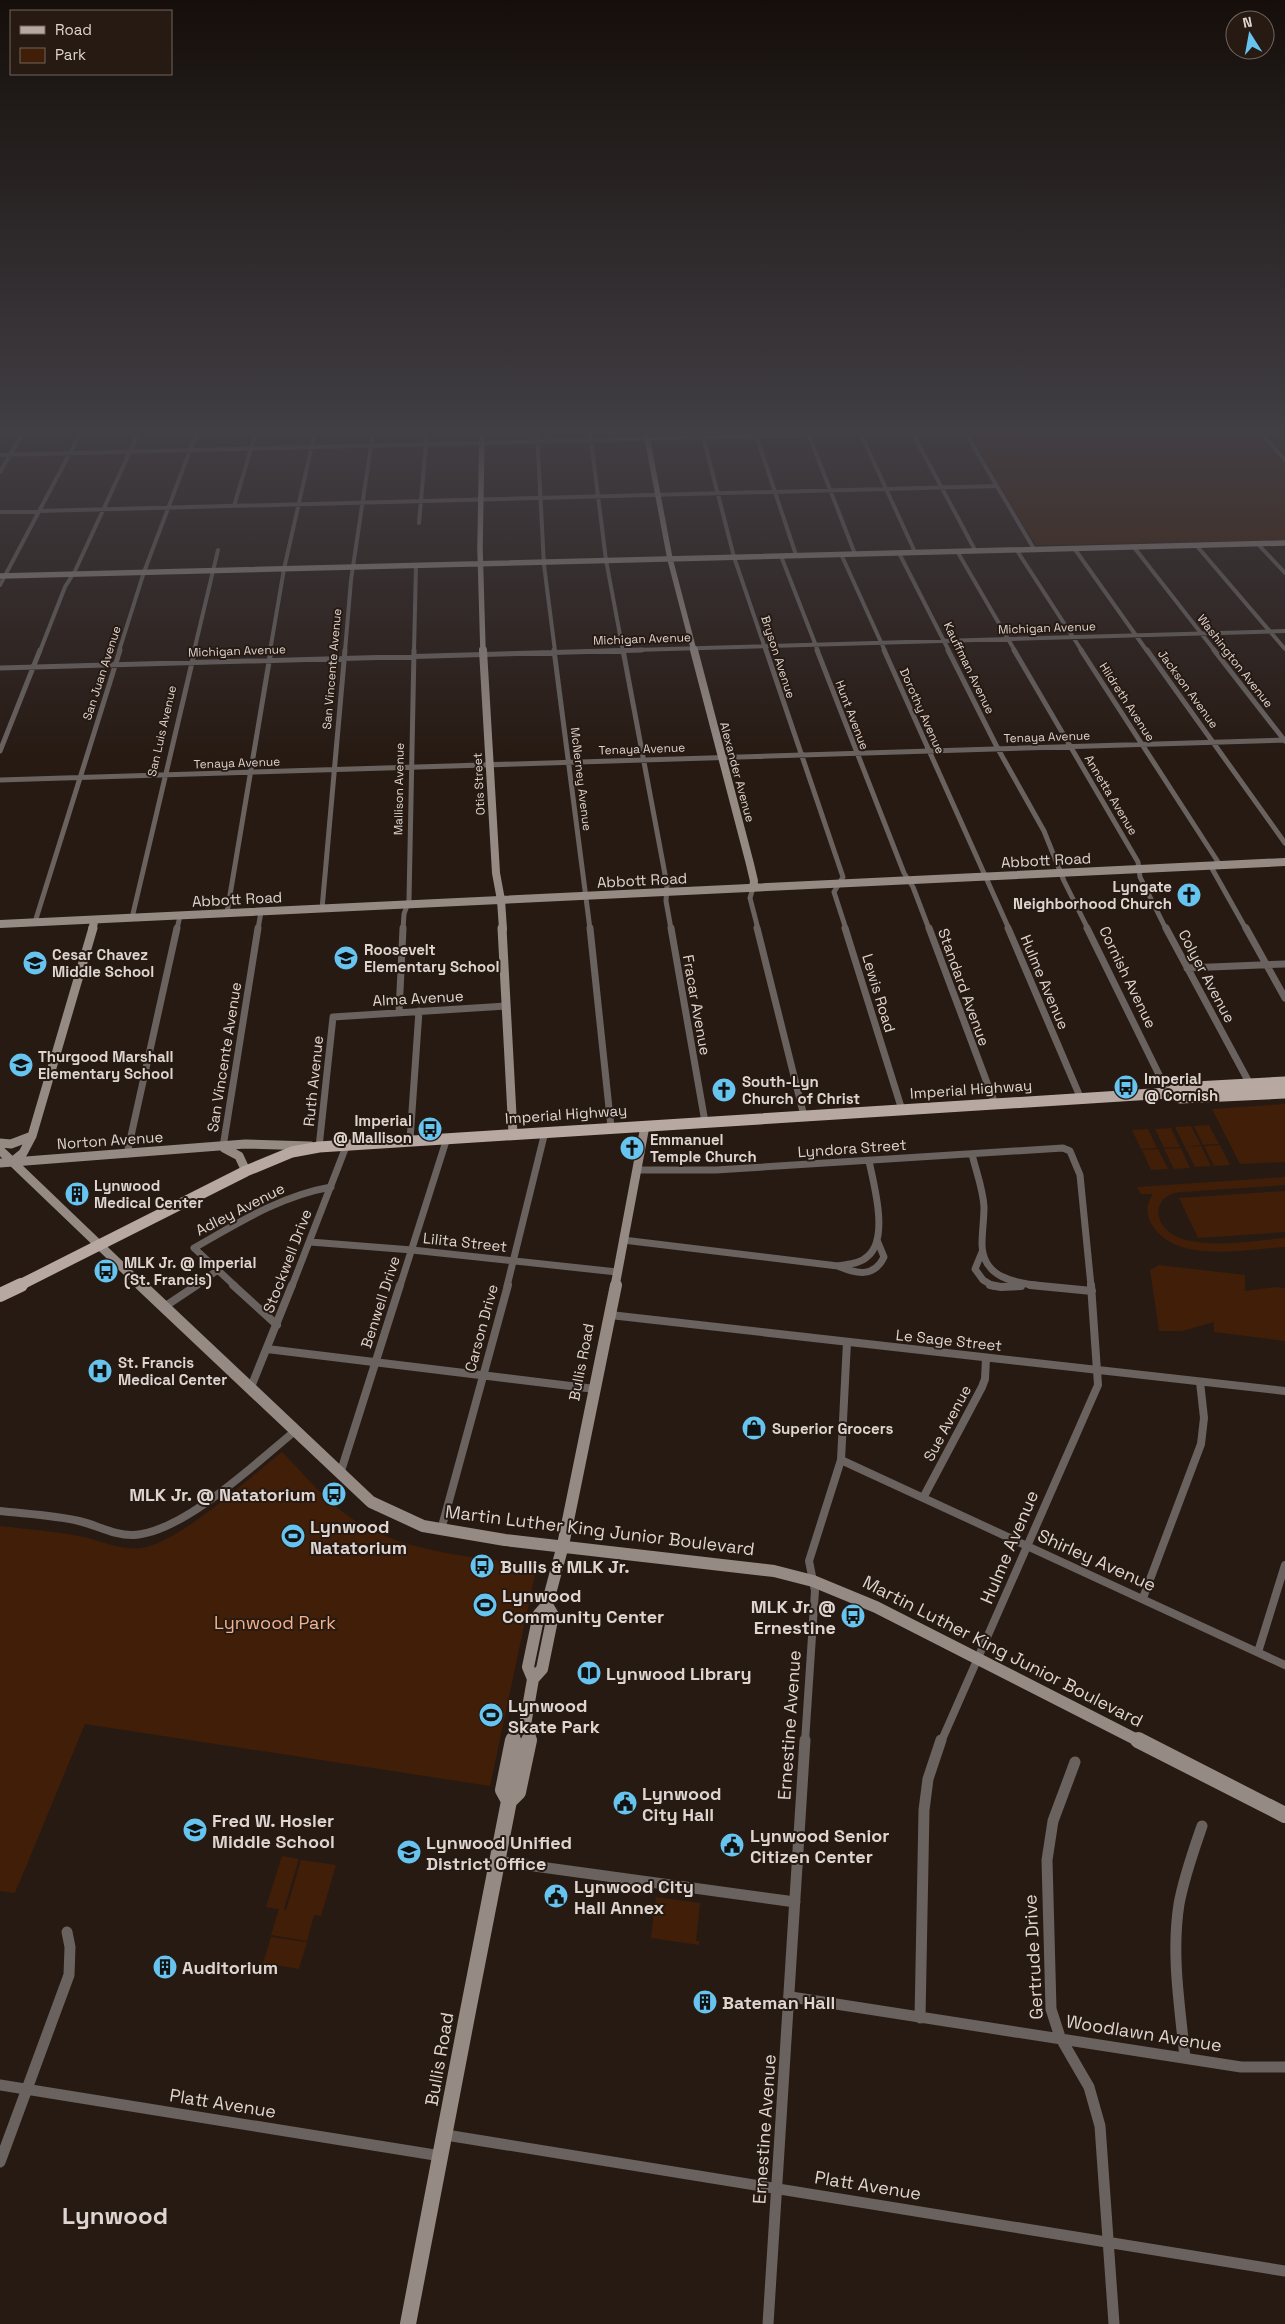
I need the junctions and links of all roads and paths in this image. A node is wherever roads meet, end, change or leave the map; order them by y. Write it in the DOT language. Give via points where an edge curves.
graph roads {
  1 [pos="22,540"];
  2 [pos="89,540"];
  3 [pos="156,540"];
  4 [pos="291,540"];
  5 [pos="357,540"];
  6 [pos="480,540"];
  7 [pos="543,540"];
  8 [pos="604,540"];
  9 [pos="667,540"];
  10 [pos="730,540"];
  11 [pos="791,540"];
  12 [pos="850,540"];
  13 [pos="910,540"];
  14 [pos="970,540"];
  15 [pos="1029,540"];
  16 [pos="1257,543"];
  17 [pos="1285,543"];
  18 [pos="1196,545"];
  19 [pos="1133,546"];
  20 [pos="1074,548"];
  21 [pos="1016,549"];
  22 [pos="1034,549"];
  23 [pos="218,550"];
  24 [pos="975,550"];
  25 [pos="957,551"];
  26 [pos="899,552"];
  27 [pos="915,552"];
  28 [pos="841,554"];
  29 [pos="855,554"];
  30 [pos="796,555"];
  31 [pos="781,556"];
  32 [pos="734,557"];
  33 [pos="670,559"];
  34 [pos="606,560"];
  35 [pos="544,562"];
  36 [pos="480,564"];
  37 [pos="416,565"];
  38 [pos="353,567"];
  39 [pos="284,569"];
  40 [pos="214,570"];
  41 [pos="144,572"];
  42 [pos="1285,573"];
  43 [pos="73,574"];
  44 [pos="2,576"];
  45 [pos="0,585"];
  46 [pos="1270,631"];
  47 [pos="1285,631"];
  48 [pos="1201,633"];
  49 [pos="1137,635"];
  50 [pos="1074,637"];
  51 [pos="1009,639"];
  52 [pos="945,641"];
  53 [pos="881,642"];
  54 [pos="815,644"];
  55 [pos="764,646"];
  56 [pos="693,648"];
  57 [pos="1285,649"];
  58 [pos="623,650"];
  59 [pos="554,652"];
  60 [pos="483,654"];
  61 [pos="413,656"];
  62 [pos="344,658"];
  63 [pos="268,660"];
  64 [pos="191,662"];
  65 [pos="114,664"];
  66 [pos="33,667"];
  67 [pos="0,668"];
  68 [pos="1285,740"];
  69 [pos="1213,741"];
  70 [pos="1141,743"];
  71 [pos="1070,746"];
  72 [pos="998,748"];
  73 [pos="0,750"];
  74 [pos="928,751"];
  75 [pos="856,752"];
  76 [pos="800,754"];
  77 [pos="722,757"];
  78 [pos="643,759"];
  79 [pos="568,762"];
  80 [pos="490,765"];
  81 [pos="411,767"];
  82 [pos="334,769"];
  83 [pos="250,772"];
  84 [pos="164,775"];
  85 [pos="79,778"];
  86 [pos="0,780"];
  87 [pos="1285,843"];
  88 [pos="1284,863"];
  89 [pos="1210,865"];
  90 [pos="1220,865"];
  91 [pos="1138,869"];
  92 [pos="1062,873"];
  93 [pos="985,876"];
  94 [pos="909,880"];
  95 [pos="838,884"];
  96 [pos="753,888"];
  97 [pos="667,892"];
  98 [pos="586,896"];
  99 [pos="501,900"];
  100 [pos="408,905"];
  101 [pos="322,909"];
  102 [pos="261,912"];
  103 [pos="227,914"];
  104 [pos="180,916"];
  105 [pos="132,918"];
  106 [pos="95,920"];
  107 [pos="35,922"];
  108 [pos="0,924"];
  109 [pos="1268,964"];
  110 [pos="1285,964"];
  111 [pos="1187,968"];
  112 [pos="1285,998"];
  113 [pos="506,1006"];
  114 [pos="419,1011"];
  115 [pos="399,1012"];
  116 [pos="332,1017"];
  117 [pos="1285,1082"];
  118 [pos="1250,1084"];
  119 [pos="1285,1092"];
  120 [pos="1168,1094"];
  121 [pos="1256,1094"];
  122 [pos="1081,1099"];
  123 [pos="994,1104"];
  124 [pos="902,1110"];
  125 [pos="804,1116"];
  126 [pos="705,1122"];
  127 [pos="644,1126"];
  128 [pos="611,1127"];
  129 [pos="544,1132"];
  130 [pos="512,1134"];
  131 [pos="32,1136"];
  132 [pos="447,1138"];
  133 [pos="410,1140"];
  134 [pos="0,1144"];
  135 [pos="346,1144"];
  136 [pos="223,1147"];
  137 [pos="318,1147"];
  138 [pos="1068,1149"];
  139 [pos="0,1150"];
  140 [pos="127,1154"];
  141 [pos="972,1154"];
  142 [pos="869,1161"];
  143 [pos="12,1162"];
  144 [pos="0,1163"];
  145 [pos="638,1170"];
  146 [pos="246,1171"];
  147 [pos="331,1187"];
  148 [pos="623,1240"];
  149 [pos="877,1240"];
  150 [pos="310,1242"];
  151 [pos="98,1246"];
  152 [pos="412,1250"];
  153 [pos="982,1252"];
  154 [pos="514,1261"];
  155 [pos="838,1266"];
  156 [pos="218,1270"];
  157 [pos="617,1272"];
  158 [pos="1025,1285"];
  159 [pos="1092,1292"];
  160 [pos="0,1294"];
  161 [pos="164,1307"];
  162 [pos="610,1315"];
  163 [pos="277,1325"];
  164 [pos="847,1342"];
  165 [pos="267,1350"];
  166 [pos="986,1358"];
  167 [pos="374,1364"];
  168 [pos="1098,1371"];
  169 [pos="482,1376"];
  170 [pos="1200,1382"];
  171 [pos="251,1387"];
  172 [pos="595,1389"];
  173 [pos="1285,1391"];
  174 [pos="295,1431"];
  175 [pos="841,1460"];
  176 [pos="340,1474"];
  177 [pos="923,1498"];
  178 [pos="0,1511"];
  179 [pos="442,1530"];
  180 [pos="563,1545"];
  181 [pos="1026,1545"];
  182 [pos="1285,1565"];
  183 [pos="813,1581"];
  184 [pos="1143,1598"];
  185 [pos="1258,1652"];
  186 [pos="976,1660"];
  187 [pos="1285,1665"];
  188 [pos="1075,1762"];
  189 [pos="1285,1815"];
  190 [pos="1202,1826"];
  191 [pos="496,1861"];
  192 [pos="795,1902"];
  193 [pos="67,1932"];
  194 [pos="791,1997"];
  195 [pos="920,2018"];
  196 [pos="1059,2037"];
  197 [pos="1186,2058"];
  198 [pos="1285,2067"];
  199 [pos="0,2085"];
  200 [pos="27,2089"];
  201 [pos="446,2135"];
  202 [pos="441,2156"];
  203 [pos="0,2162"];
  204 [pos="777,2188"];
  205 [pos="1110,2241"];
  206 [pos="1285,2271"];
  207 [pos="408,2324"];
  208 [pos="768,2324"];
  209 [pos="1114,2324"];
  1 -- 44 [label="street"];
  2 -- 43 [label="street"];
  3 -- 41 [label="street, San Juan Avenue"];
  4 -- 39 [label="street"];
  5 -- 38 [label="street, San Vincente Avenue"];
  6 -- 36 [label="main road, Otis Street"];
  7 -- 35 [label="street, McNerney Avenue"];
  8 -- 34 [label="street, Fracar Avenue"];
  9 -- 33 [label="main road, Alexander Avenue"];
  10 -- 32 [label="street, Bryson Avenue"];
  11 -- 30 [label="street"];
  12 -- 29 [label="street"];
  13 -- 27 [label="street"];
  14 -- 24 [label="street"];
  15 -- 22 [label="street"];
  16 -- 17 [label="main road"];
  16 -- 18 [label="main road"];
  16 -- 42 [label="street"];
  18 -- 19 [label="main road"];
  18 -- 46 [label="street"];
  19 -- 20 [label="main road"];
  19 -- 48 [label="street, Washington Avenue"];
  20 -- 22 [label="main road"];
  20 -- 49 [label="street, Jackson Avenue"];
  21 -- 22 [label="main road"];
  21 -- 24 [label="main road"];
  21 -- 50 [label="street, Hildreth Avenue"];
  23 -- 40 [label="street, San Luis Avenue"];
  24 -- 25 [label="main road"];
  25 -- 27 [label="main road"];
  25 -- 51 [label="street, Annetta Avenue"];
  26 -- 27 [label="main road"];
  26 -- 29 [label="main road"];
  26 -- 52 [label="street, Kauffman Avenue"];
  28 -- 29 [label="main road"];
  28 -- 30 [label="main road"];
  28 -- 53 [label="street, Dorothy Avenue"];
  30 -- 31 [label="main road"];
  31 -- 32 [label="main road"];
  31 -- 54 [label="street, Hunt Avenue"];
  32 -- 33 [label="main road"];
  32 -- 55 [label="street, Bryson Avenue"];
  33 -- 34 [label="main road"];
  33 -- 56 [label="main road, Alexander Avenue"];
  34 -- 35 [label="main road"];
  34 -- 58 [label="street, Fracar Avenue"];
  35 -- 36 [label="main road"];
  35 -- 59 [label="street, McNerney Avenue"];
  36 -- 37 [label="main road"];
  36 -- 60 [label="main road, Otis Street"];
  37 -- 38 [label="main road"];
  37 -- 61 [label="street, Mallison Avenue"];
  38 -- 39 [label="main road"];
  38 -- 62 [label="street, San Vincente Avenue"];
  39 -- 40 [label="main road"];
  39 -- 63 [label="street"];
  40 -- 41 [label="main road"];
  40 -- 64 [label="street, San Luis Avenue"];
  41 -- 43 [label="main road"];
  41 -- 65 [label="street, San Juan Avenue"];
  43 -- 44 [label="main road"];
  43 -- 66 [label="street"];
  44 -- 45 [label="street"];
  46 -- 47 [label="street, Michigan Avenue"];
  46 -- 48 [label="street, Michigan Avenue"];
  46 -- 57 [label="street"];
  48 -- 49 [label="street, Michigan Avenue"];
  48 -- 68 [label="street, Washington Avenue"];
  49 -- 50 [label="street, Michigan Avenue"];
  49 -- 69 [label="street, Jackson Avenue"];
  50 -- 51 [label="street, Michigan Avenue"];
  50 -- 70 [label="street, Hildreth Avenue"];
  51 -- 52 [label="street, Michigan Avenue"];
  51 -- 71 [label="street, Annetta Avenue"];
  52 -- 53 [label="street, Michigan Avenue"];
  52 -- 72 [label="street, Kauffman Avenue"];
  53 -- 54 [label="street, Michigan Avenue"];
  53 -- 74 [label="street, Dorothy Avenue"];
  54 -- 55 [label="street, Michigan Avenue"];
  54 -- 75 [label="street, Hunt Avenue"];
  55 -- 56 [label="street, Michigan Avenue"];
  55 -- 76 [label="street, Bryson Avenue"];
  56 -- 58 [label="street, Michigan Avenue"];
  56 -- 77 [label="main road, Alexander Avenue"];
  58 -- 59 [label="street, Michigan Avenue"];
  58 -- 78 [label="street, Fracar Avenue"];
  59 -- 60 [label="street, Michigan Avenue"];
  59 -- 79 [label="street, McNerney Avenue"];
  60 -- 61 [label="street, Michigan Avenue"];
  60 -- 80 [label="main road, Otis Street"];
  61 -- 62 [label="street, Michigan Avenue"];
  61 -- 81 [label="street, Mallison Avenue"];
  62 -- 63 [label="street, Michigan Avenue"];
  62 -- 82 [label="street, San Vincente Avenue"];
  63 -- 64 [label="street, Michigan Avenue"];
  63 -- 83 [label="street"];
  64 -- 65 [label="street, Michigan Avenue"];
  64 -- 84 [label="street, San Luis Avenue"];
  65 -- 66 [label="street, Michigan Avenue"];
  65 -- 85 [label="street, San Juan Avenue"];
  66 -- 67 [label="street, Michigan Avenue"];
  66 -- 73 [label="street"];
  68 -- 69 [label="street, Tenaya Avenue"];
  69 -- 70 [label="street, Tenaya Avenue"];
  69 -- 87 [label="street, Jackson Avenue"];
  70 -- 71 [label="street, Tenaya Avenue"];
  70 -- 90 [label="street, Hildreth Avenue"];
  71 -- 72 [label="street, Tenaya Avenue"];
  71 -- 91 [label="street, Annetta Avenue" via="1138,862"];
  72 -- 74 [label="street, Tenaya Avenue"];
  72 -- 92 [label="street, Kauffman Avenue"];
  74 -- 75 [label="street, Tenaya Avenue"];
  74 -- 93 [label="street, Dorothy Avenue"];
  75 -- 76 [label="street, Tenaya Avenue"];
  75 -- 94 [label="street, Hunt Avenue"];
  76 -- 77 [label="street, Tenaya Avenue"];
  76 -- 95 [label="street, Bryson Avenue" via="843,877"];
  77 -- 78 [label="street, Tenaya Avenue"];
  77 -- 96 [label="main road, Alexander Avenue" via="754,881"];
  78 -- 79 [label="street, Tenaya Avenue"];
  78 -- 97 [label="street, Fracar Avenue"];
  79 -- 80 [label="street, Tenaya Avenue"];
  79 -- 98 [label="street, McNerney Avenue"];
  80 -- 81 [label="street, Tenaya Avenue"];
  80 -- 99 [label="main road, Otis Street" via="496,873"];
  81 -- 82 [label="street, Tenaya Avenue"];
  81 -- 100 [label="street, Mallison Avenue"];
  82 -- 83 [label="street, Tenaya Avenue"];
  82 -- 101 [label="street, San Vincente Avenue"];
  83 -- 84 [label="street, Tenaya Avenue"];
  83 -- 103 [label="street"];
  84 -- 85 [label="street, Tenaya Avenue"];
  84 -- 105 [label="street, San Luis Avenue"];
  85 -- 86 [label="street, Tenaya Avenue"];
  85 -- 107 [label="street, San Juan Avenue"];
  88 -- 90 [label="main road, Abbott Road"];
  89 -- 90 [label="main road, Abbott Road"];
  89 -- 91 [label="main road, Abbott Road"];
  89 -- 109 [label="street"];
  91 -- 92 [label="main road, Abbott Road"];
  91 -- 111 [label="street, Colyer Avenue"];
  92 -- 93 [label="main road, Abbott Road"];
  92 -- 120 [label="street, Cornish Avenue"];
  93 -- 94 [label="main road, Abbott Road"];
  93 -- 122 [label="street, Hulme Avenue"];
  94 -- 95 [label="main road, Abbott Road"];
  94 -- 123 [label="street, Standard Avenue"];
  95 -- 96 [label="main road, Abbott Road"];
  95 -- 124 [label="street, Lewis Road" via="834,892"];
  96 -- 97 [label="main road, Abbott Road"];
  96 -- 125 [label="street, Alexander Avenue" via="750,898"];
  97 -- 98 [label="main road, Abbott Road"];
  97 -- 126 [label="street, Fracar Avenue"];
  98 -- 99 [label="main road, Abbott Road"];
  98 -- 128 [label="street, McNerney Avenue"];
  99 -- 100 [label="main road, Abbott Road"];
  99 -- 113 [label="main road, Otis Street"];
  100 -- 101 [label="main road, Abbott Road"];
  100 -- 115 [label="street, Mallison Avenue" via="404,914"];
  101 -- 102 [label="main road, Abbott Road"];
  102 -- 103 [label="main road, Abbott Road"];
  102 -- 136 [label="street, San Vincente Avenue"];
  103 -- 104 [label="main road, Abbott Road"];
  104 -- 105 [label="main road, Abbott Road"];
  104 -- 140 [label="street"];
  105 -- 106 [label="main road, Abbott Road"];
  106 -- 107 [label="main road, Abbott Road"];
  106 -- 131 [label="main road"];
  107 -- 108 [label="main road, Abbott Road"];
  109 -- 110 [label="street"];
  109 -- 111 [label="street"];
  109 -- 112 [label="street"];
  111 -- 118 [label="street, Colyer Avenue"];
  113 -- 114 [label="street, Alma Avenue"];
  113 -- 130 [label="main road, Otis Street"];
  114 -- 115 [label="street, Alma Avenue"];
  114 -- 133 [label="street"];
  115 -- 116 [label="street, Alma Avenue"];
  116 -- 137 [label="street, Ruth Avenue"];
  117 -- 118 [label="main road, Imperial Highway"];
  118 -- 120 [label="main road, Imperial Highway" via="1177,1088"];
  118 -- 121 [label="street, Colyer Avenue"];
  119 -- 121 [label="main road, Imperial Highway"];
  120 -- 121 [label="main road, Imperial Highway" via="1180,1098"];
  120 -- 122 [label="main road, Imperial Highway"];
  122 -- 123 [label="main road, Imperial Highway"];
  123 -- 124 [label="main road, Imperial Highway"];
  124 -- 125 [label="main road, Imperial Highway"];
  125 -- 126 [label="main road, Imperial Highway"];
  126 -- 127 [label="main road, Imperial Highway"];
  127 -- 128 [label="main road, Imperial Highway"];
  127 -- 145 [label="main road, Bullis Road"];
  128 -- 129 [label="main road, Imperial Highway"];
  129 -- 130 [label="main road, Imperial Highway"];
  129 -- 154 [label="street, Carson Drive"];
  130 -- 132 [label="main road, Imperial Highway"];
  131 -- 134 [label="main road" via="11,1144"];
  131 -- 143 [label="main road" via="23,1154"];
  132 -- 133 [label="main road, Imperial Highway"];
  132 -- 152 [label="street, Benwell Drive"];
  133 -- 135 [label="main road, Imperial Highway"];
  135 -- 137 [label="main road, Imperial Highway"];
  135 -- 147 [label="street, Stockwell Drive"];
  136 -- 137 [label="main road, Norton Avenue" via="278,1144"];
  136 -- 140 [label="main road, Norton Avenue"];
  136 -- 146 [label="main road" via="241,1156"];
  137 -- 146 [label="main road, Imperial Highway" via="279,1157"];
  138 -- 141 [label="street, Lyndora Street"];
  138 -- 159 [label="street, Hulme Avenue" via="1080,1175"];
  139 -- 143 [label="main road, Martin Luther King Junior Boulevard"];
  140 -- 143 [label="main road, Norton Avenue"];
  141 -- 142 [label="street, Lyndora Street"];
  141 -- 153 [label="street" via="983,1196"];
  142 -- 145 [label="street, Lyndora Street" via="696,1171"];
  142 -- 149 [label="street" via="878,1198"];
  143 -- 144 [label="main road, Norton Avenue"];
  143 -- 151 [label="main road, Martin Luther King Junior Boulevard"];
  145 -- 148 [label="main road, Bullis Road"];
  146 -- 151 [label="main road, Imperial Highway"];
  147 -- 150 [label="street, Stockwell Drive"];
  147 -- 156 [label="street, Adley Avenue" via="299,1194 194,1248"];
  148 -- 155 [label="street"];
  148 -- 157 [label="main road, Bullis Road"];
  149 -- 155 [label="street" via="865,1259"];
  149 -- 155 [label="street" via="884,1257 876,1270 857,1274"];
  150 -- 152 [label="street, Lilita Street"];
  150 -- 163 [label="street, Stockwell Drive"];
  151 -- 160 [label="main road, Imperial Highway"];
  151 -- 161 [label="main road, Martin Luther King Junior Boulevard"];
  152 -- 154 [label="street, Lilita Street"];
  152 -- 167 [label="street, Benwell Drive"];
  153 -- 158 [label="street" via="988,1267 996,1274"];
  153 -- 158 [label="street" via="975,1269 981,1279 1001,1288"];
  154 -- 157 [label="street, Lilita Street"];
  154 -- 169 [label="street, Carson Drive"];
  156 -- 161 [label="street"];
  156 -- 163 [label="street"];
  157 -- 162 [label="main road, Bullis Road"];
  158 -- 159 [label="street"];
  159 -- 168 [label="street, Hulme Avenue"];
  161 -- 171 [label="main road, Martin Luther King Junior Boulevard"];
  162 -- 164 [label="street, Le Sage Street"];
  162 -- 172 [label="main road, Bullis Road"];
  163 -- 165 [label="street, Stockwell Drive"];
  164 -- 166 [label="street, Le Sage Street"];
  164 -- 175 [label="street, Ernestine Avenue"];
  165 -- 167 [label="street"];
  165 -- 171 [label="street, Stockwell Drive"];
  166 -- 168 [label="street, Le Sage Street"];
  166 -- 177 [label="street, Sue Avenue" via="982,1386"];
  167 -- 169 [label="street"];
  167 -- 176 [label="street, Benwell Drive"];
  168 -- 170 [label="street, Le Sage Street"];
  168 -- 181 [label="street, Hulme Avenue" via="1098,1385"];
  169 -- 172 [label="street"];
  169 -- 179 [label="street, Carson Drive"];
  170 -- 173 [label="street, Le Sage Street"];
  170 -- 184 [label="street" via="1204,1418 1201,1444"];
  171 -- 174 [label="main road, Martin Luther King Junior Boulevard"];
  172 -- 180 [label="main road, Bullis Road"];
  174 -- 176 [label="main road, Martin Luther King Junior Boulevard"];
  174 -- 178 [label="street" via="190,1512 144,1535 122,1534 77,1521"];
  175 -- 177 [label="street, Shirley Avenue"];
  175 -- 183 [label="street, Ernestine Avenue" via="809,1561"];
  176 -- 179 [label="main road, Martin Luther King Junior Boulevard" via="387,1511"];
  177 -- 181 [label="street, Shirley Avenue"];
  179 -- 180 [label="main road, Martin Luther King Junior Boulevard"];
  180 -- 183 [label="main road, Martin Luther King Junior Boulevard" via="740,1566"];
  180 -- 191 [label="main road, Bullis Road" via="547,1605 539,1614 528,1667 533,1680 525,1725 530,1733 518,1792 509,1801"];
  181 -- 184 [label="street, Shirley Avenue"];
  181 -- 186 [label="street, Hulme Avenue"];
  182 -- 185 [label="street"];
  183 -- 186 [label="main road, Martin Luther King Junior Boulevard" via="876,1608"];
  183 -- 192 [label="street, Ernestine Avenue" via="814,1614"];
  184 -- 185 [label="street, Shirley Avenue"];
  185 -- 187 [label="street, Shirley Avenue"];
  186 -- 189 [label="main road, Martin Luther King Junior Boulevard"];
  186 -- 195 [label="street, Hulme Avenue" via="938,1747 928,1779 924,1810"];
  188 -- 196 [label="street, Gertrude Drive" via="1053,1821 1047,1860 1051,2009 1053,2026"];
  190 -- 197 [label="street" via="1179,1905 1176,1936"];
  191 -- 192 [label="street"];
  191 -- 201 [label="main road, Bullis Road"];
  192 -- 194 [label="street, Ernestine Avenue"];
  193 -- 200 [label="street" via="69,1975"];
  194 -- 195 [label="street, Woodlawn Avenue"];
  194 -- 204 [label="street, Ernestine Avenue"];
  195 -- 196 [label="street, Woodlawn Avenue"];
  196 -- 197 [label="street, Woodlawn Avenue"];
  196 -- 205 [label="street, Gertrude Drive" via="1087,2083 1096,2107"];
  197 -- 198 [label="street, Woodlawn Avenue" via="1241,2067"];
  199 -- 200 [label="street, Platt Avenue"];
  200 -- 202 [label="street, Platt Avenue"];
  200 -- 203 [label="street"];
  201 -- 202 [label="main road, Bullis Road"];
  201 -- 204 [label="street, Platt Avenue"];
  202 -- 207 [label="main road, Bullis Road"];
  204 -- 205 [label="street, Platt Avenue"];
  204 -- 208 [label="street, Ernestine Avenue"];
  205 -- 206 [label="street, Platt Avenue"];
  205 -- 209 [label="street, Gertrude Drive"];
}
